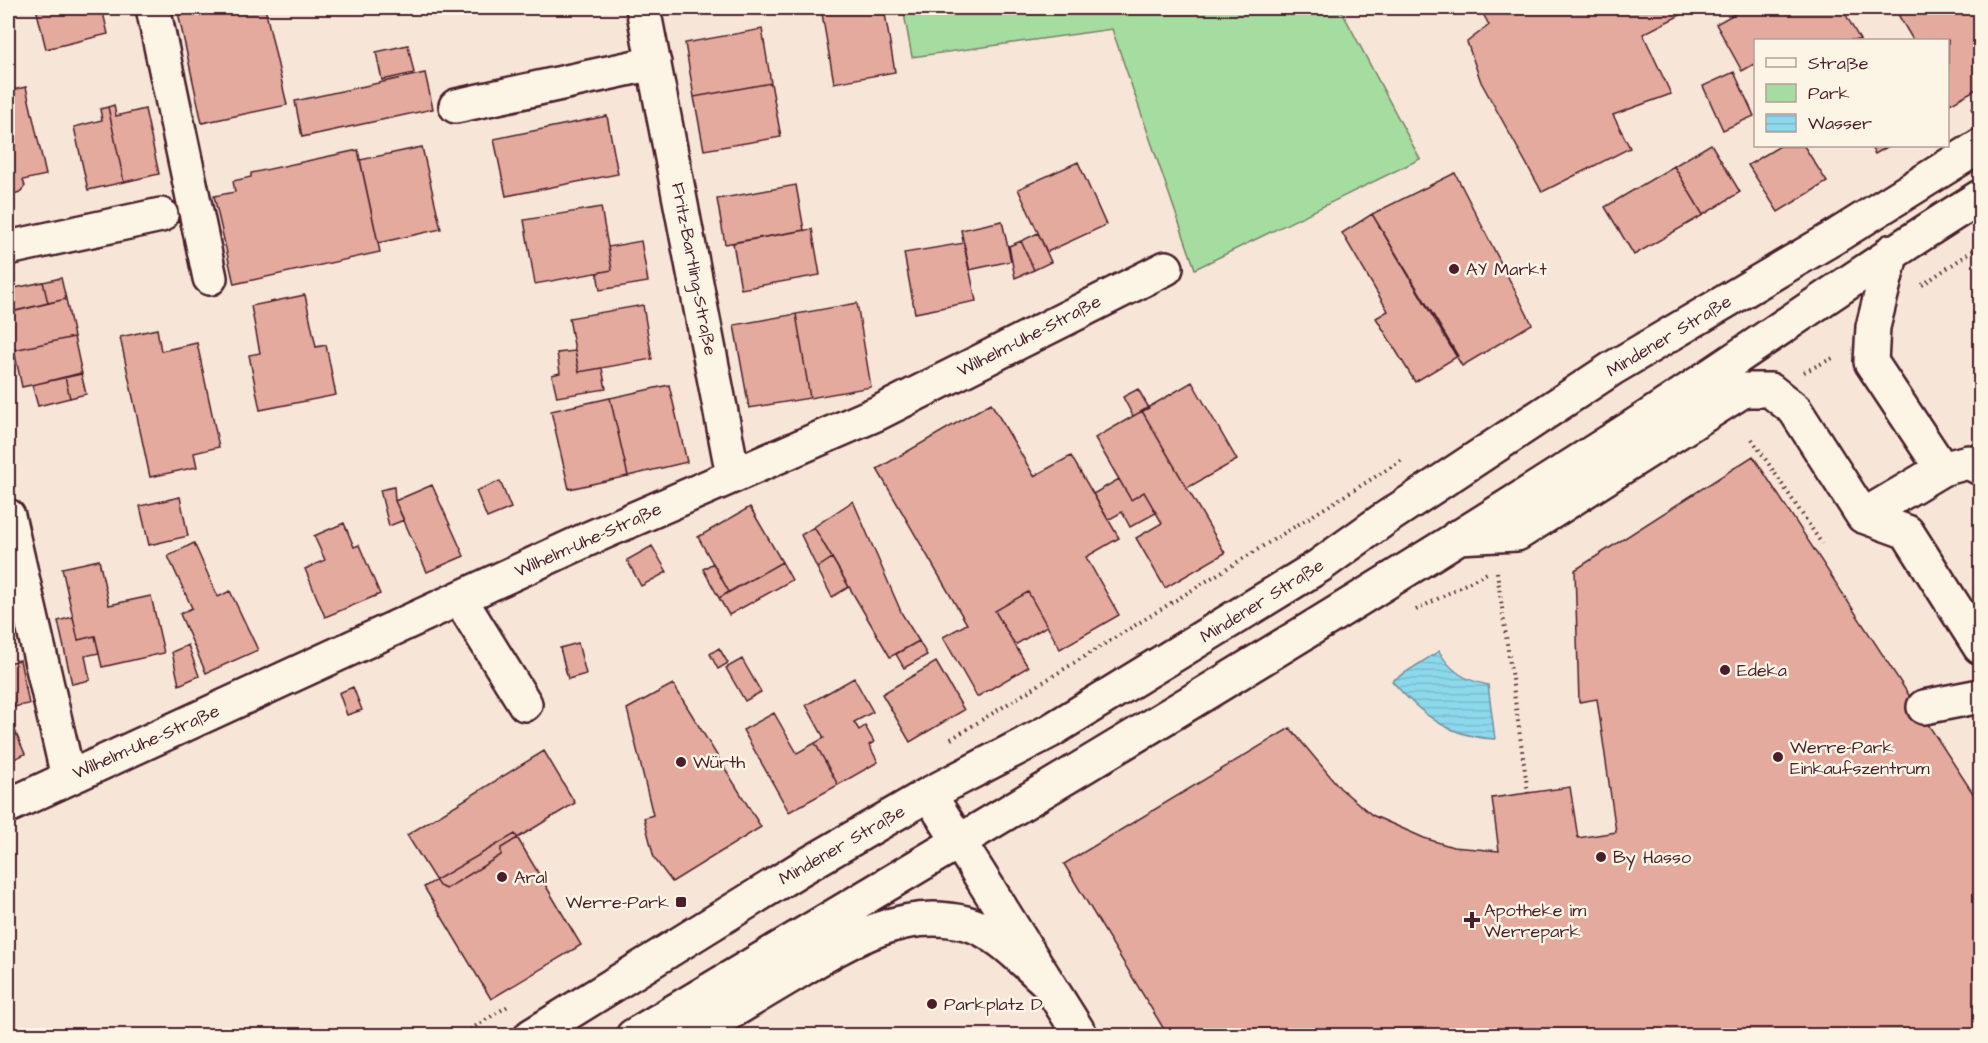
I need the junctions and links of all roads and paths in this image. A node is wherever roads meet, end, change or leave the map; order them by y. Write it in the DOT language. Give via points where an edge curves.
graph roads {
  1 [pos="153,8"];
  2 [pos="644,8"];
  3 [pos="654,63"];
  4 [pos="456,106"];
  5 [pos="1980,146"];
  6 [pos="1980,197"];
  7 [pos="161,215"];
  8 [pos="8,248"];
  9 [pos="1892,251"];
  10 [pos="1166,268"];
  11 [pos="210,278"];
  12 [pos="1752,439"];
  13 [pos="1408,456"];
  14 [pos="1980,468"];
  15 [pos="1942,469"];
  16 [pos="733,476"];
  17 [pos="8,516"];
  18 [pos="1863,516"];
  19 [pos="1454,537"];
  20 [pos="1822,544"];
  21 [pos="460,599"];
  22 [pos="1414,611"];
  23 [pos="1980,648"];
  24 [pos="1980,696"];
  25 [pos="525,704"];
  26 [pos="1924,707"];
  27 [pos="949,740"];
  28 [pos="68,777"];
  29 [pos="1528,793"];
  30 [pos="929,794"];
  31 [pos="8,806"];
  32 [pos="957,842"];
  33 [pos="1047,982"];
  34 [pos="531,1035"];
  35 [pos="633,1035"];
  36 [pos="692,1035"];
  37 [pos="1081,1035"];
  1 -- 11 [label="street"];
  2 -- 3 [label="street, Fritz-Bartling-Straße"];
  3 -- 4 [label="street"];
  3 -- 16 [label="street, Fritz-Bartling-Straße"];
  5 -- 30 [label="street, Mindener Straße" via="1613,368 1299,578 1050,731"];
  6 -- 9 [label="street"];
  7 -- 8 [label="street"];
  9 -- 15 [label="street" via="1873,327 1871,362"];
  9 -- 19 [label="street" via="1629,429"];
  10 -- 16 [label="street, Wilhelm-Uhe-Straße" via="878,413"];
  12 -- 20 [label="path"];
  13 -- 27 [label="path"];
  14 -- 15 [label="street" via="1968,462"];
  15 -- 18 [label="street"];
  16 -- 21 [label="street, Wilhelm-Uhe-Straße"];
  17 -- 28 [label="street"];
  18 -- 19 [label="street" via="1795,410 1770,390 1744,390 1517,534"];
  18 -- 23 [label="street" via="1907,532"];
  19 -- 32 [label="street"];
  21 -- 25 [label="street"];
  21 -- 28 [label="street, Wilhelm-Uhe-Straße"];
  22 -- 29 [label="path" via="1496,568"];
  24 -- 26 [label="street"];
  28 -- 31 [label="street, Wilhelm-Uhe-Straße"];
  30 -- 32 [label="street"];
  30 -- 34 [label="street, Mindener Straße"];
  32 -- 33 [label="street"];
  32 -- 35 [label="street"];
  33 -- 36 [label="street" via="980,929 968,923 928,918 889,924 854,938"];
  33 -- 37 [label="street"];
}
